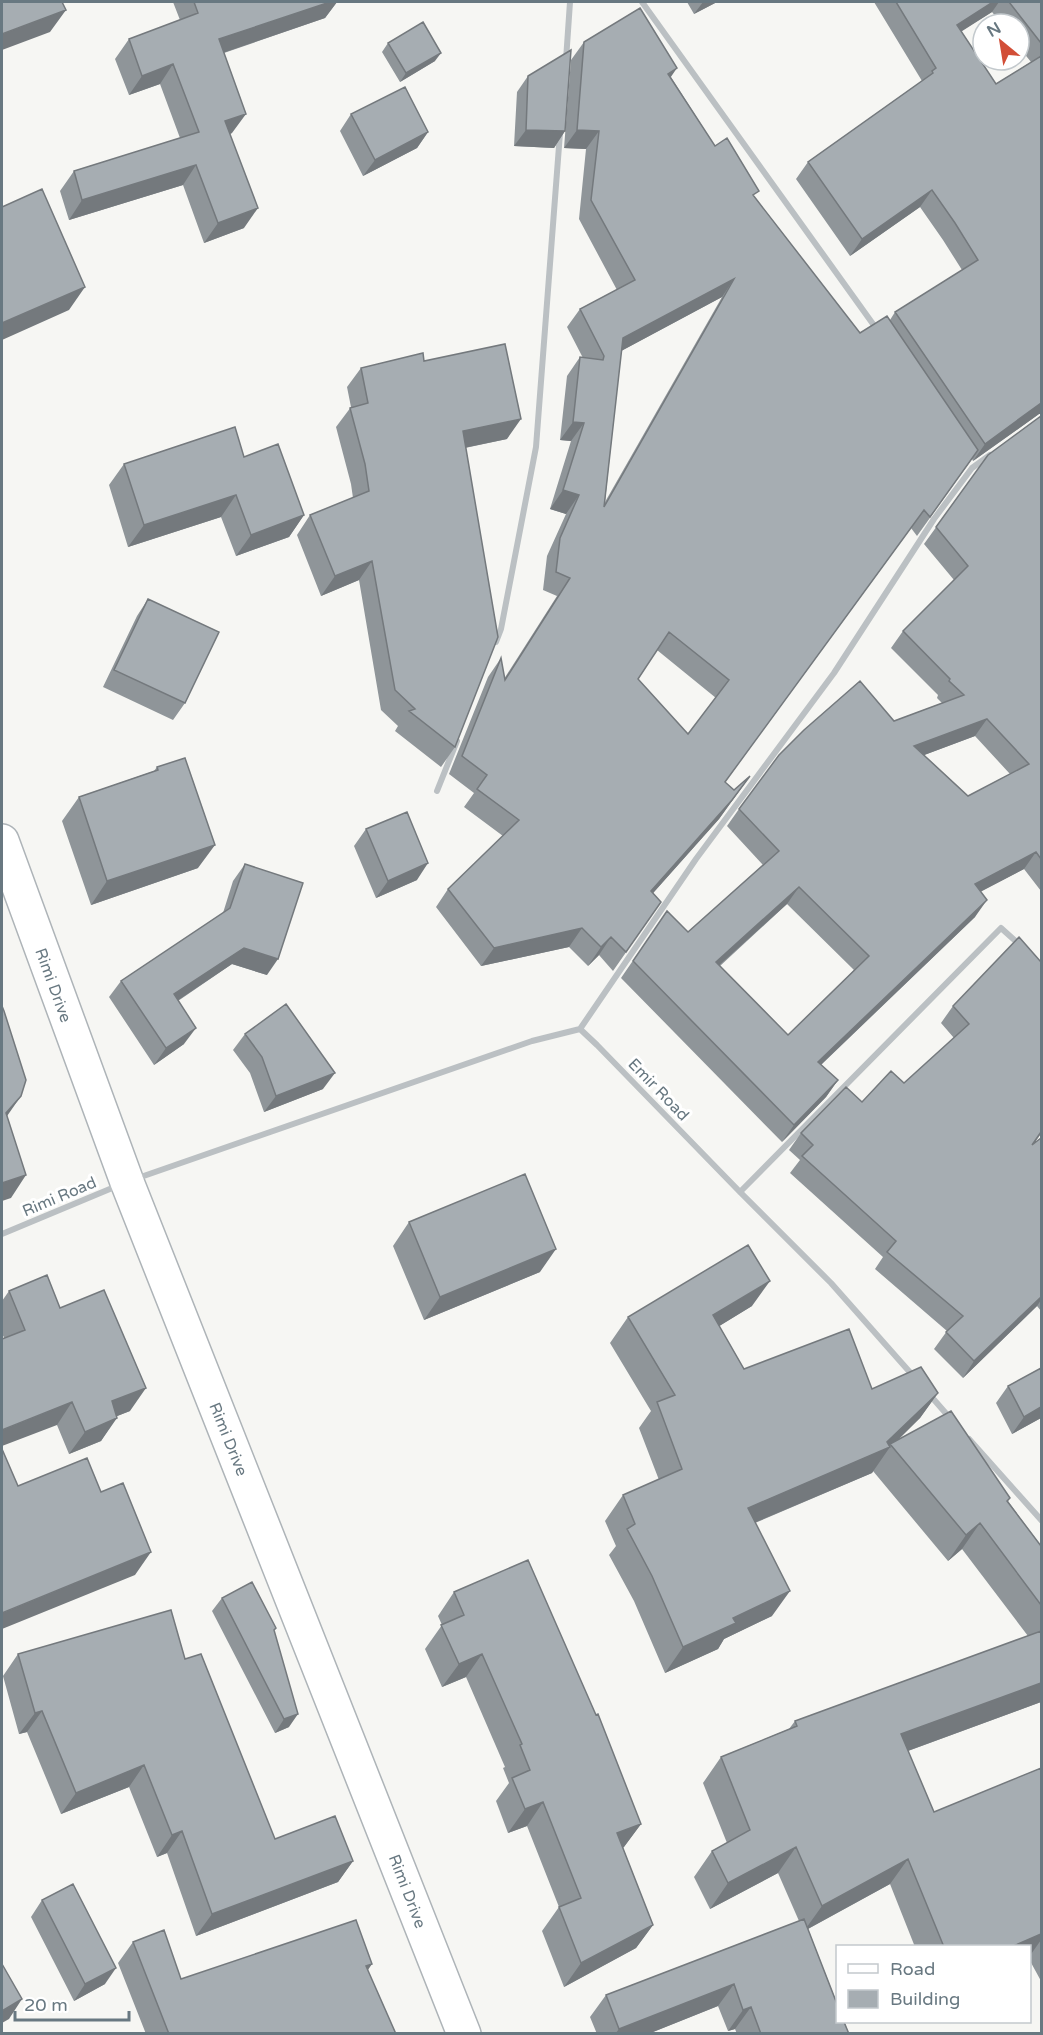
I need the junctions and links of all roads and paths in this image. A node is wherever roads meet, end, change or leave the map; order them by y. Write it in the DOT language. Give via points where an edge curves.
graph roads {
  1 [pos="570,2"];
  2 [pos="642,2"];
  3 [pos="565,72"];
  4 [pos="561,130"];
  5 [pos="882,335"];
  6 [pos="998,450"];
  7 [pos="965,458"];
  8 [pos="972,468"];
  9 [pos="493,651"];
  10 [pos="458,737"];
  11 [pos="437,791"];
  12 [pos="2,841"];
  13 [pos="1025,949"];
  14 [pos="580,1029"];
  15 [pos="127,1182"];
  16 [pos="740,1192"];
  17 [pos="2,1234"];
  18 [pos="917,1380"];
  19 [pos="925,1389"];
  20 [pos="956,1424"];
  21 [pos="964,1433"];
  22 [pos="1041,1521"];
  23 [pos="464,2034"];
  1 -- 3 [label="street"];
  2 -- 5 [label="street"];
  4 -- 9 [label="street" via="536,447 501,629"];
  6 -- 8 [label="street"];
  7 -- 8 [label="street"];
  8 -- 14 [label="street" via="934,519 834,673 696,859"];
  10 -- 11 [label="street"];
  12 -- 15 [label="street, Rimi Drive"];
  13 -- 16 [label="street" via="1001,928"];
  14 -- 15 [label="street" via="532,1041"];
  14 -- 16 [label="street, Emir Road"];
  15 -- 17 [label="street, Rimi Road"];
  15 -- 23 [label="street, Rimi Drive"];
  16 -- 18 [label="street, Emir Road" via="831,1283"];
  19 -- 20 [label="street"];
  21 -- 22 [label="street"];
}
